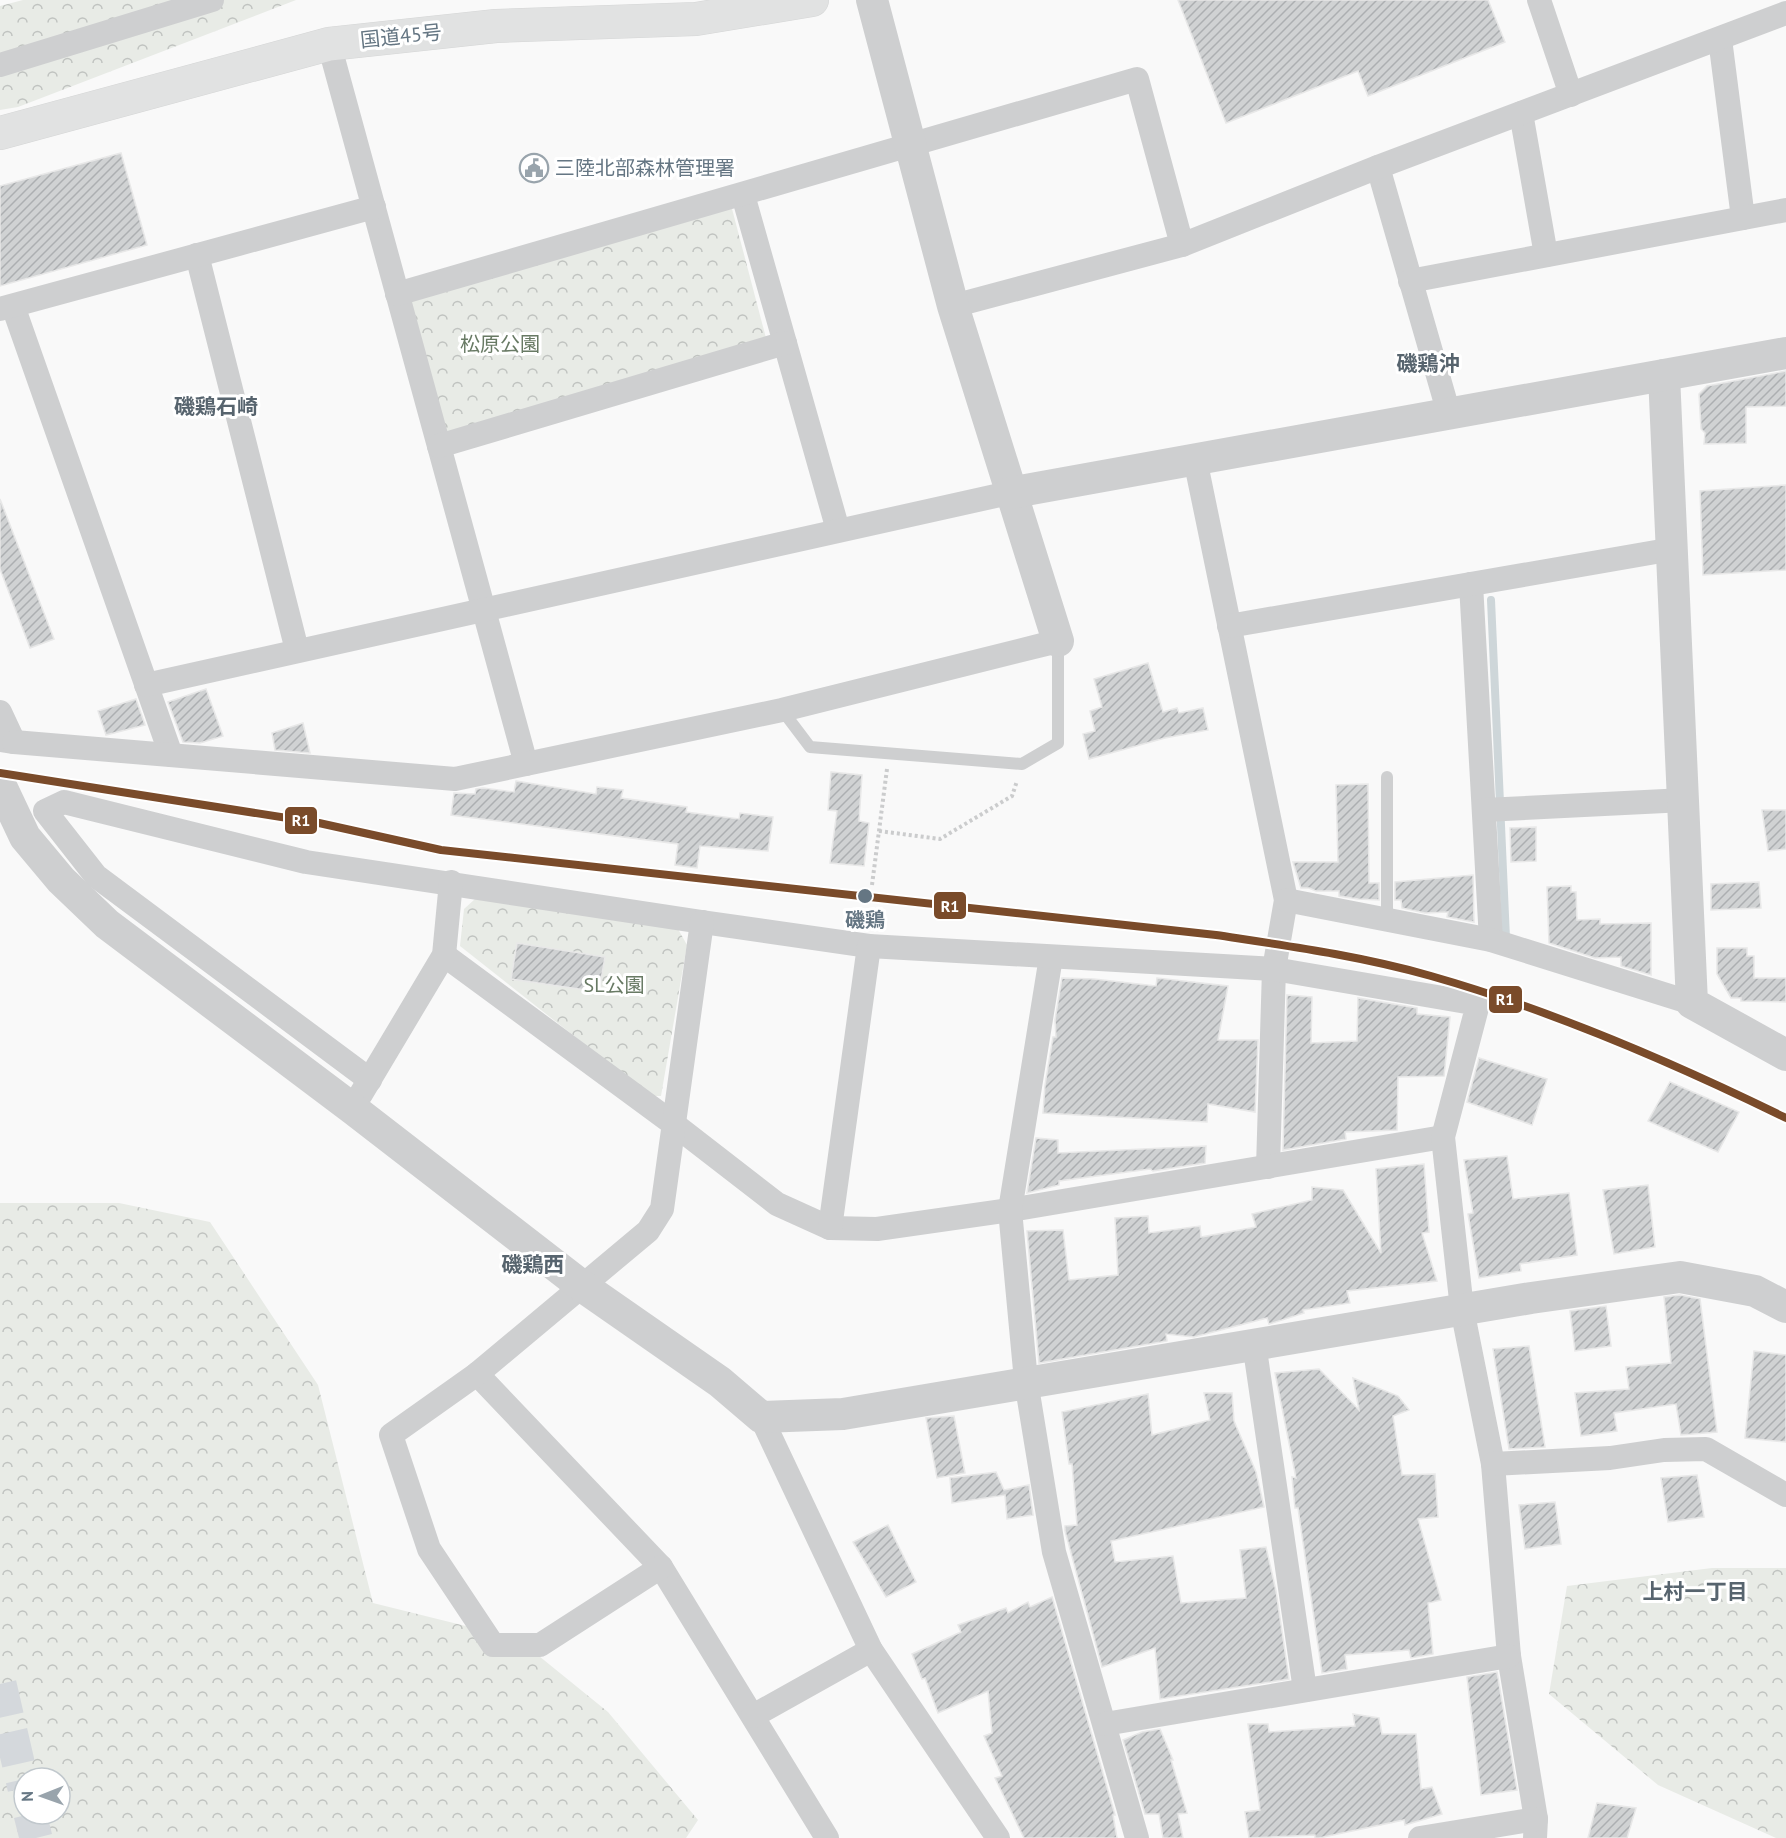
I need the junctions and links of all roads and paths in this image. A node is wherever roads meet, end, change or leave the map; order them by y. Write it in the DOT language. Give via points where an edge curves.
graph roads {
  1 [pos="212,0"];
  2 [pos="812,0"];
  3 [pos="872,0"];
  4 [pos="1539,0"];
  5 [pos="1786,13"];
  6 [pos="1720,39"];
  7 [pos="329,44"];
  8 [pos="0,65"];
  9 [pos="1571,95"];
  10 [pos="1521,113"];
  11 [pos="0,133"];
  12 [pos="910,147"];
  13 [pos="1378,167"];
  14 [pos="743,195"];
  15 [pos="374,207"];
  16 [pos="1786,210"];
  17 [pos="1743,218"];
  18 [pos="1182,245"];
  19 [pos="197,255"];
  20 [pos="1546,255"];
  21 [pos="1410,281"];
  22 [pos="398,294"];
  23 [pos="953,306"];
  24 [pos="6,307"];
  25 [pos="785,343"];
  26 [pos="1786,353"];
  27 [pos="1664,375"];
  28 [pos="1449,414"];
  29 [pos="439,446"];
  30 [pos="1195,459"];
  31 [pos="1009,493"];
  32 [pos="838,530"];
  33 [pos="1673,549"];
  34 [pos="1471,584"];
  35 [pos="484,610"];
  36 [pos="1229,626"];
  37 [pos="1058,641"];
  38 [pos="297,651"];
  39 [pos="146,685"];
  40 [pos="782,710"];
  41 [pos="0,712"];
  42 [pos="7,741"];
  43 [pos="890,754"];
  44 [pos="171,755"];
  45 [pos="526,764"];
  46 [pos="1022,764"];
  47 [pos="1387,777"];
  48 [pos="0,784"];
  49 [pos="1685,800"];
  50 [pos="1484,810"];
  51 [pos="879,831"];
  52 [pos="451,882"];
  53 [pos="872,885"];
  54 [pos="1286,900"];
  55 [pos="1387,920"];
  56 [pos="702,922"];
  57 [pos="1491,940"];
  58 [pos="869,946"];
  59 [pos="444,955"];
  60 [pos="1051,957"];
  61 [pos="1274,969"];
  62 [pos="1692,1003"];
  63 [pos="1786,1055"];
  64 [pos="370,1080"];
  65 [pos="352,1109"];
  66 [pos="675,1125"];
  67 [pos="1443,1137"];
  68 [pos="1268,1167"];
  69 [pos="1010,1210"];
  70 [pos="830,1228"];
  71 [pos="582,1286"];
  72 [pos="1786,1307"];
  73 [pos="1462,1309"];
  74 [pos="1254,1343"];
  75 [pos="477,1374"];
  76 [pos="1026,1381"];
  77 [pos="761,1417"];
  78 [pos="1493,1464"];
  79 [pos="1786,1495"];
  80 [pos="660,1567"];
  81 [pos="871,1650"];
  82 [pos="1509,1656"];
  83 [pos="1305,1690"];
  84 [pos="753,1716"];
  85 [pos="1105,1724"];
  86 [pos="1536,1828"];
  87 [pos="827,1838"];
  88 [pos="998,1838"];
  89 [pos="1137,1838"];
  90 [pos="1420,1838"];
  1 -- 8 [label="street"];
  2 -- 7 [label="highway, 国道45号" via="696,19 496,26"];
  3 -- 12 [label="street"];
  4 -- 9 [label="street"];
  5 -- 6 [label="street"];
  6 -- 9 [label="street"];
  6 -- 17 [label="street"];
  7 -- 11 [label="highway, 国道45号"];
  7 -- 15 [label="street"];
  9 -- 10 [label="street"];
  10 -- 13 [label="street"];
  10 -- 20 [label="street"];
  12 -- 14 [label="street"];
  12 -- 18 [label="street" via="1137,79"];
  12 -- 23 [label="street"];
  13 -- 18 [label="street"];
  13 -- 21 [label="street"];
  14 -- 22 [label="street"];
  14 -- 25 [label="street"];
  15 -- 19 [label="street"];
  15 -- 22 [label="street"];
  16 -- 17 [label="street"];
  17 -- 20 [label="street"];
  18 -- 23 [label="street"];
  19 -- 24 [label="street"];
  19 -- 38 [label="street"];
  20 -- 21 [label="street"];
  21 -- 28 [label="street"];
  22 -- 29 [label="street"];
  23 -- 31 [label="street"];
  24 -- 39 [label="street"];
  25 -- 29 [label="street"];
  25 -- 32 [label="street"];
  26 -- 27 [label="street"];
  27 -- 28 [label="street"];
  27 -- 33 [label="street"];
  28 -- 30 [label="street"];
  29 -- 35 [label="street"];
  30 -- 31 [label="street"];
  30 -- 36 [label="street"];
  31 -- 32 [label="street"];
  31 -- 37 [label="street"];
  32 -- 35 [label="street"];
  33 -- 34 [label="street"];
  33 -- 49 [label="street"];
  34 -- 36 [label="street"];
  34 -- 50 [label="street"];
  35 -- 38 [label="street"];
  35 -- 45 [label="street"];
  36 -- 54 [label="street"];
  37 -- 40 [label="street"];
  37 -- 46 [label="lane" via="1058,743"];
  38 -- 39 [label="street"];
  39 -- 44 [label="street"];
  40 -- 43 [label="lane" via="810,747"];
  40 -- 45 [label="street"];
  41 -- 42 [label="street"];
  42 -- 44 [label="street"];
  43 -- 46 [label="lane"];
  43 -- 51 [label="path"];
  44 -- 45 [label="street" via="455,779"];
  46 -- 51 [label="path" via="1012,796 940,839"];
  47 -- 55 [label="lane"];
  48 -- 65 [label="street" via="25,837 106,924"];
  49 -- 50 [label="street"];
  49 -- 62 [label="street"];
  50 -- 57 [label="street"];
  51 -- 53 [label="path"];
  52 -- 56 [label="street"];
  52 -- 59 [label="street"];
  52 -- 64 [label="street" via="306,862 64,802 45,811 96,876"];
  54 -- 55 [label="street"];
  54 -- 61 [label="street"];
  55 -- 57 [label="street"];
  56 -- 58 [label="street"];
  56 -- 66 [label="street"];
  57 -- 62 [label="street"];
  58 -- 60 [label="street"];
  58 -- 70 [label="street"];
  59 -- 64 [label="street"];
  59 -- 66 [label="street"];
  60 -- 61 [label="street"];
  60 -- 69 [label="street"];
  61 -- 67 [label="street" via="1478,1004"];
  61 -- 68 [label="street"];
  62 -- 63 [label="street"];
  64 -- 65 [label="street"];
  65 -- 71 [label="street"];
  66 -- 70 [label="street" via="777,1204"];
  66 -- 71 [label="street" via="662,1209 648,1231"];
  67 -- 68 [label="street"];
  67 -- 73 [label="street"];
  68 -- 69 [label="street"];
  69 -- 70 [label="street" via="877,1229"];
  69 -- 76 [label="street"];
  71 -- 75 [label="street"];
  71 -- 77 [label="street" via="720,1382"];
  72 -- 73 [label="street" via="1755,1291 1680,1277"];
  73 -- 74 [label="street"];
  73 -- 78 [label="street"];
  74 -- 76 [label="street"];
  74 -- 83 [label="street"];
  75 -- 80 [label="street"];
  75 -- 80 [label="street" via="391,1435 429,1549 493,1645 540,1645"];
  76 -- 77 [label="street" via="843,1414"];
  76 -- 85 [label="street" via="1054,1552"];
  77 -- 81 [label="street"];
  78 -- 79 [label="street" via="1706,1449"];
  78 -- 82 [label="street"];
  80 -- 84 [label="street"];
  81 -- 84 [label="street"];
  81 -- 88 [label="street"];
  82 -- 83 [label="street"];
  82 -- 86 [label="street"];
  83 -- 85 [label="street"];
  84 -- 87 [label="street"];
  85 -- 89 [label="street"];
  86 -- 90 [label="street"];
}
